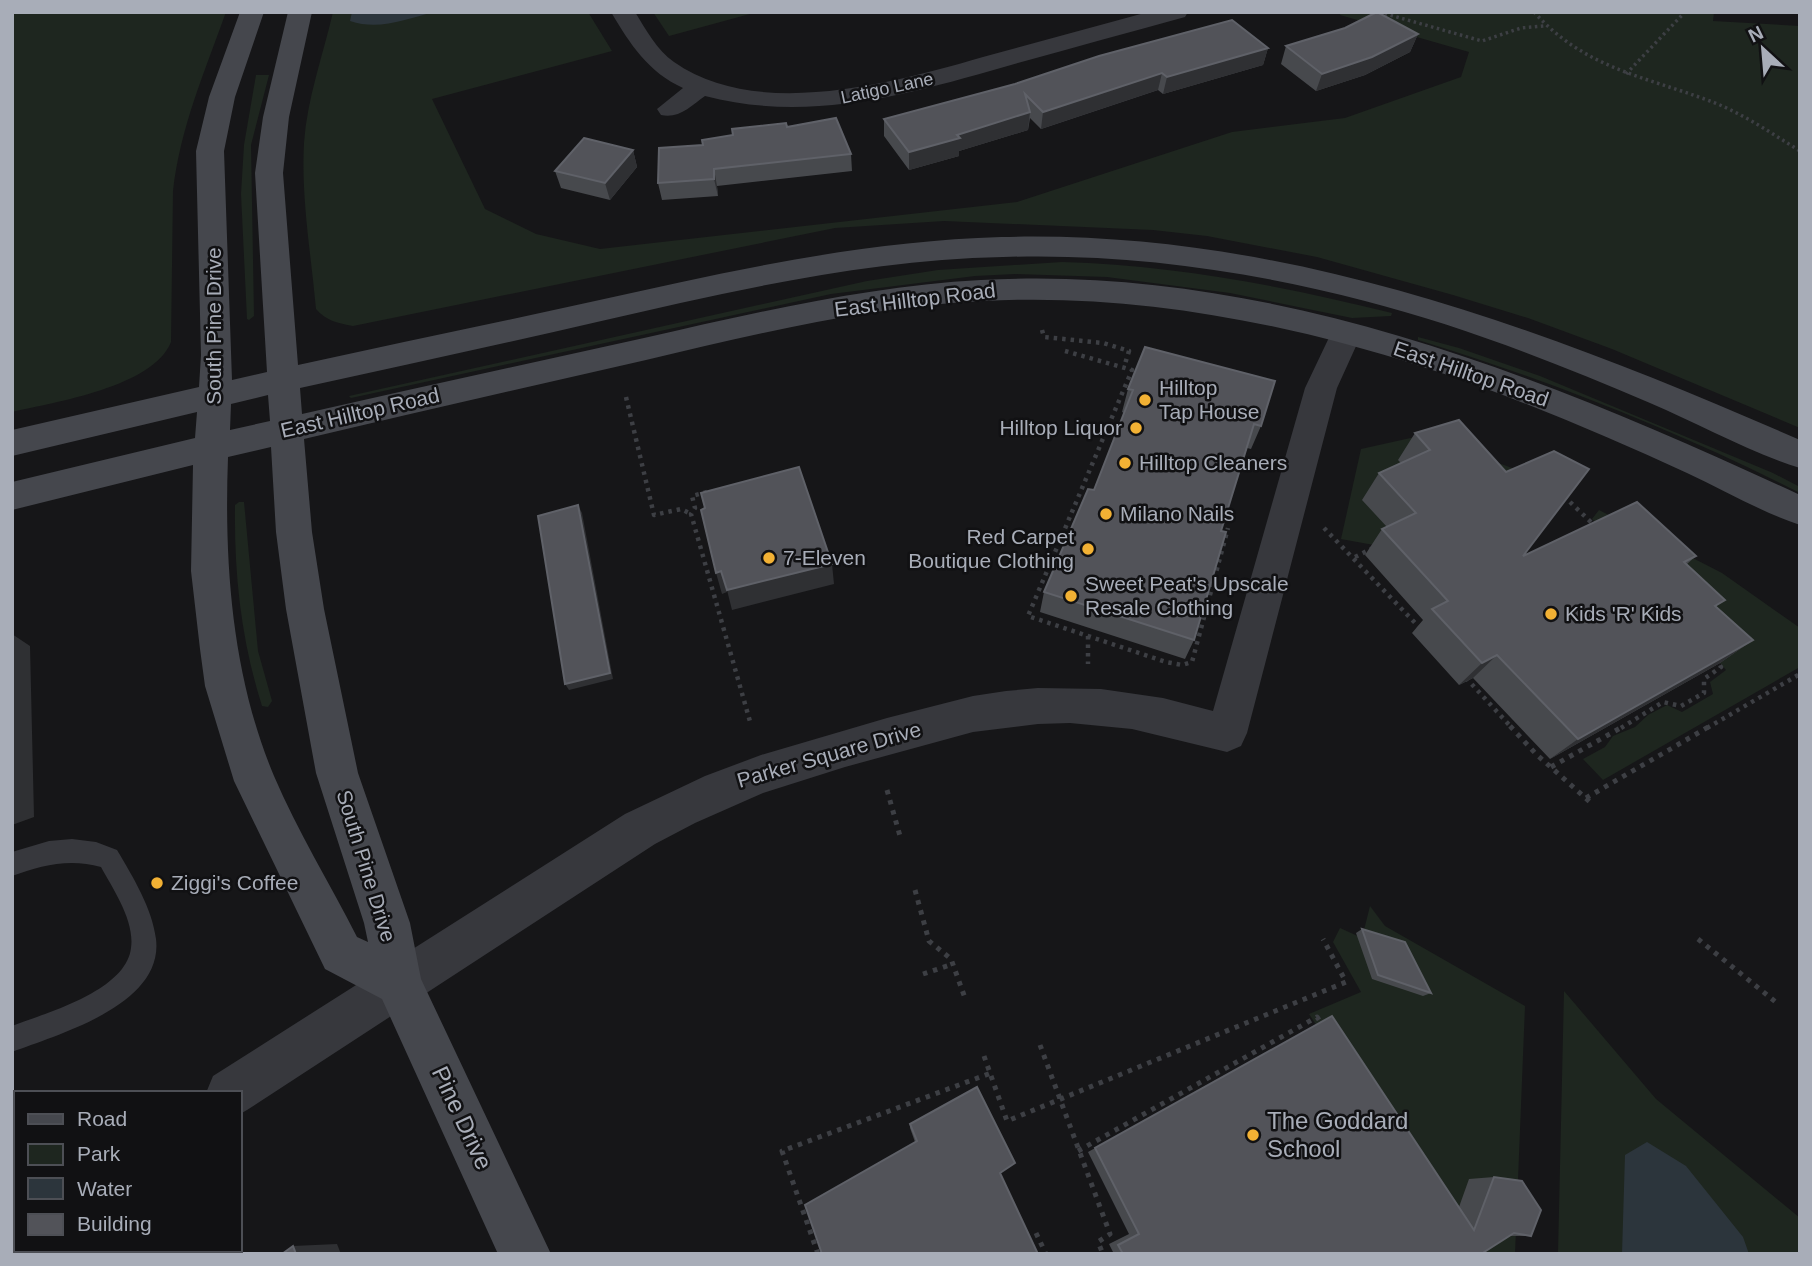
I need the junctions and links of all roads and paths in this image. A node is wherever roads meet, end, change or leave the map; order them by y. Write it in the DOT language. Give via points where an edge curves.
graph roads {
  1 [pos="252,12"];
  2 [pos="300,12"];
  3 [pos="623,12"];
  4 [pos="1176,12"];
  5 [pos="1380,12"];
  6 [pos="1534,12"];
  7 [pos="1685,12"];
  8 [pos="1545,26"];
  9 [pos="1626,74"];
  10 [pos="702,86"];
  11 [pos="670,108"];
  12 [pos="1800,151"];
  13 [pos="1042,330"];
  14 [pos="1346,333"];
  15 [pos="1065,351"];
  16 [pos="1124,367"];
  17 [pos="285,379"];
  18 [pos="216,394"];
  19 [pos="626,397"];
  20 [pos="288,429"];
  21 [pos="12,443"];
  22 [pos="212,447"];
  23 [pos="1800,455"];
  24 [pos="1800,480"];
  25 [pos="716,490"];
  26 [pos="12,496"];
  27 [pos="1570,502"];
  28 [pos="1800,511"];
  29 [pos="691,514"];
  30 [pos="1228,528"];
  31 [pos="1599,530"];
  32 [pos="1315,535"];
  33 [pos="1377,546"];
  34 [pos="1355,557"];
  35 [pos="1088,636"];
  36 [pos="1427,636"];
  37 [pos="1712,656"];
  38 [pos="1088,664"];
  39 [pos="1800,674"];
  40 [pos="1464,675"];
  41 [pos="751,725"];
  42 [pos="1551,767"];
  43 [pos="887,790"];
  44 [pos="900,836"];
  45 [pos="12,864"];
  46 [pos="915,890"];
  47 [pos="1322,939"];
  48 [pos="1698,939"];
  49 [pos="953,964"];
  50 [pos="923,974"];
  51 [pos="398,983"];
  52 [pos="965,998"];
  53 [pos="1777,1003"];
  54 [pos="1325,1028"];
  55 [pos="12,1039"];
  56 [pos="1040,1045"];
  57 [pos="984,1056"];
  58 [pos="990,1073"];
  59 [pos="233,1091"];
  60 [pos="1060,1099"];
  61 [pos="1078,1151"];
  62 [pos="1036,1233"];
  63 [pos="525,1254"];
  64 [pos="818,1254"];
  65 [pos="1046,1254"];
  66 [pos="1104,1254"];
  1 -- 18 [label="main road, South Pine Drive" via="211,137"];
  2 -- 17 [label="main road, South Pine Drive" via="276,117 269,173"];
  3 -- 10 [label="street, Latigo Lane" via="643,44 666,68"];
  4 -- 10 [label="street, Latigo Lane" via="872,94 788,100"];
  5 -- 8 [label="path" via="1482,41 1521,28"];
  6 -- 8 [label="path"];
  7 -- 9 [label="path"];
  8 -- 9 [label="path" via="1600,63"];
  9 -- 12 [label="path" via="1712,102"];
  10 -- 11 [label="street"];
  13 -- 16 [label="path" via="1044,337 1103,343 1129,351"];
  14 -- 20 [label="main road, East Hilltop Road" via="1251,310 1150,296 1041,289 920,295 783,318"];
  14 -- 24 [label="main road" via="1363,324 1381,323 1464,344 1628,404"];
  14 -- 28 [label="main road, East Hilltop Road" via="1543,397"];
  14 -- 51 [label="street, Parker Square Drive" via="1321,388 1227,733 1143,711 1039,706 973,714 782,765 671,812"];
  15 -- 16 [label="path"];
  16 -- 35 [label="path" via="1132,370 1028,616"];
  17 -- 18 [label="main road, East Hilltop Road"];
  17 -- 20 [label="main road, South Pine Drive"];
  17 -- 23 [label="main road, East Hilltop Road" via="830,263 969,248 1091,248 1223,261 1393,299 1579,361"];
  18 -- 21 [label="main road, East Hilltop Road"];
  18 -- 22 [label="main road, South Pine Drive"];
  19 -- 29 [label="path" via="654,514 681,509"];
  20 -- 22 [label="main road, East Hilltop Road"];
  20 -- 51 [label="main road, South Pine Drive" via="294,532 337,773 387,923"];
  22 -- 26 [label="main road, East Hilltop Road"];
  22 -- 51 [label="main road, South Pine Drive" via="210,571 219,649 225,685 255,781 341,953"];
  25 -- 29 [label="path" via="692,496 695,508"];
  27 -- 31 [label="path"];
  29 -- 41 [label="path"];
  30 -- 35 [label="path" via="1192,662 1166,662"];
  32 -- 34 [label="path" via="1319,523"];
  33 -- 34 [label="path"];
  34 -- 36 [label="path"];
  35 -- 38 [label="path"];
  37 -- 42 [label="path" via="1721,667 1704,679 1704,693 1681,706 1663,702"];
  39 -- 42 [label="path" via="1588,800"];
  40 -- 42 [label="path"];
  43 -- 44 [label="path"];
  45 -- 55 [label="lane" via="57,850 79,849 109,858 136,916 144,949 122,988 96,1005"];
  46 -- 49 [label="path" via="929,941"];
  47 -- 60 [label="path" via="1346,982"];
  48 -- 53 [label="path"];
  49 -- 50 [label="path"];
  49 -- 52 [label="path"];
  51 -- 59 [label="street, Parker Square Drive"];
  51 -- 63 [label="main road, Pine Drive"];
  54 -- 61 [label="path" via="1317,1017"];
  56 -- 60 [label="path"];
  57 -- 58 [label="path"];
  58 -- 60 [label="path" via="1007,1121"];
  58 -- 64 [label="path" via="782,1151"];
  60 -- 61 [label="path"];
  61 -- 66 [label="path" via="1110,1234 1098,1242"];
  62 -- 65 [label="path"];
}
